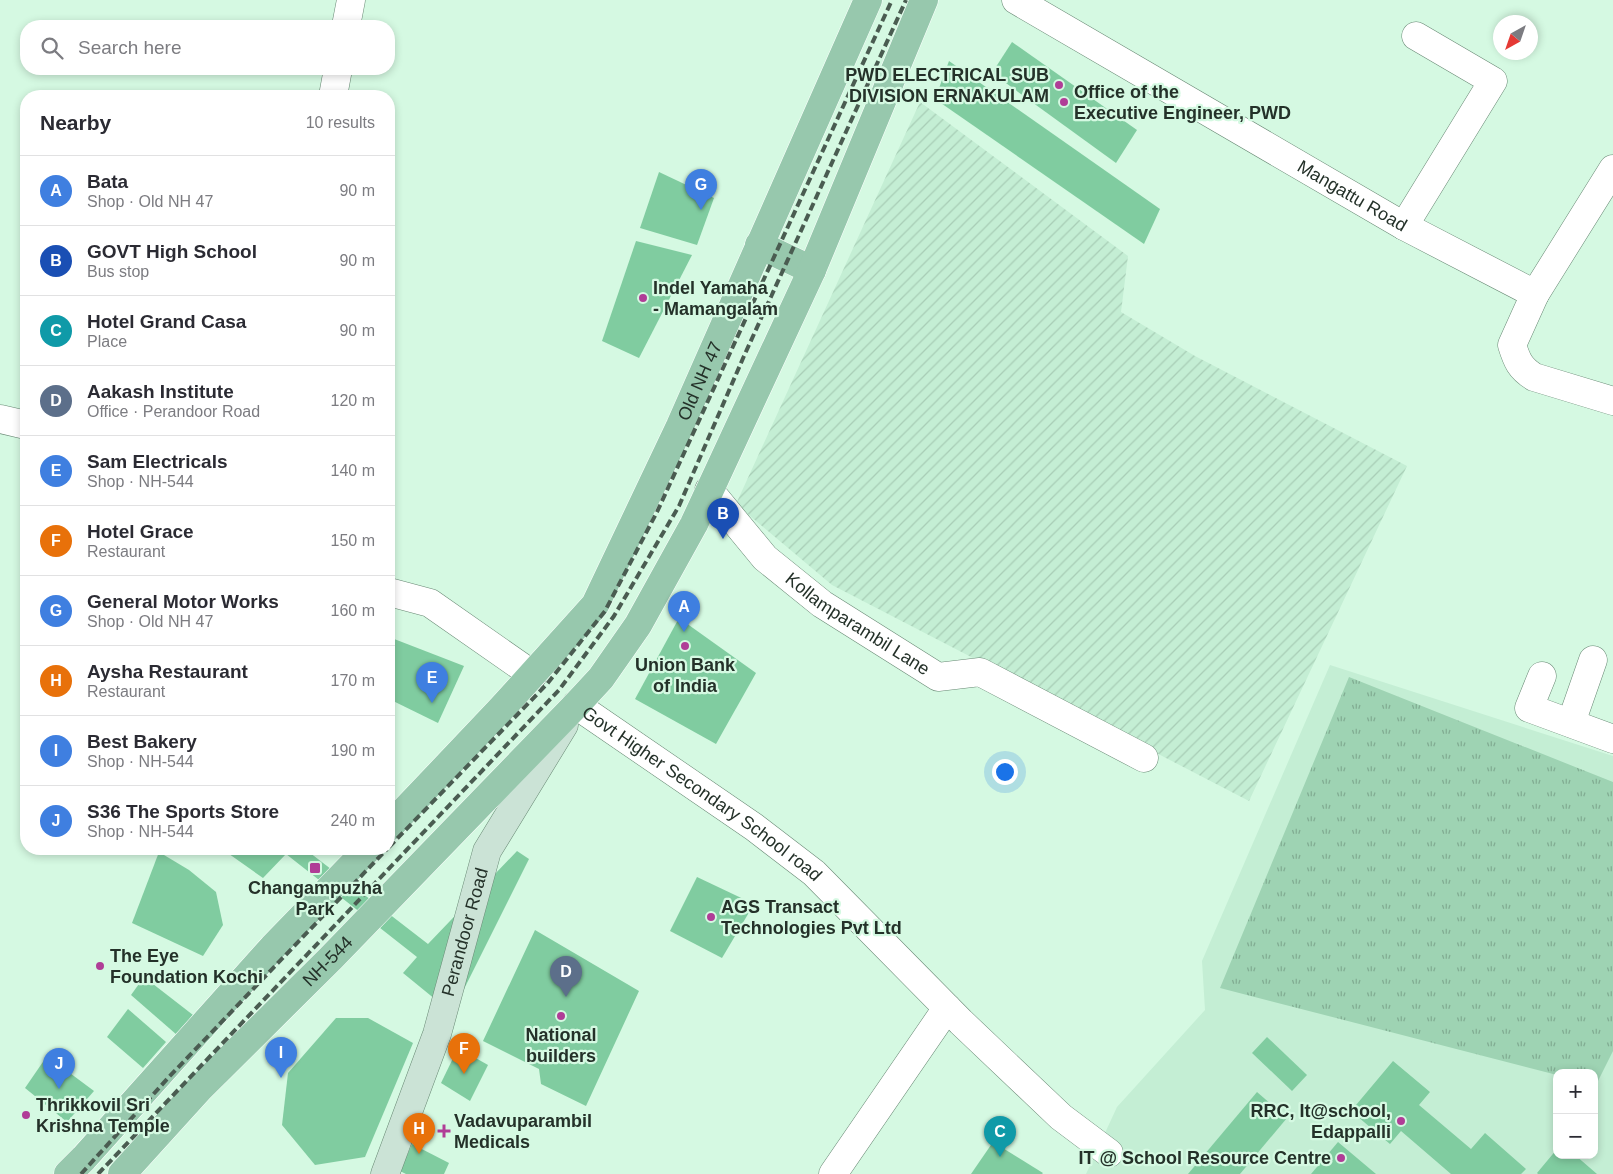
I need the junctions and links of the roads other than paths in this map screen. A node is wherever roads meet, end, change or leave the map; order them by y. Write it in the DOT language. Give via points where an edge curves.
graph roads {
  1 [pos="350,0"];
  2 [pos="868,0"];
  3 [pos="924,0"];
  4 [pos="1016,0"];
  5 [pos="347,20"];
  6 [pos="1416,36"];
  7 [pos="337,75"];
  8 [pos="334,90"];
  9 [pos="1613,169"];
  10 [pos="1404,226"];
  11 [pos="759,245"];
  12 [pos="812,270"];
  13 [pos="1535,294"];
  14 [pos="1613,401"];
  15 [pos="0,419"];
  16 [pos="20,423"];
  17 [pos="709,490"];
  18 [pos="395,594"];
  19 [pos="1593,660"];
  20 [pos="533,675"];
  21 [pos="1542,676"];
  22 [pos="576,705"];
  23 [pos="1570,723"];
  24 [pos="1613,739"];
  25 [pos="1144,758"];
  26 [pos="395,821"];
  27 [pos="362,855"];
  28 [pos="947,1008"];
  29 [pos="1109,1153"];
  30 [pos="68,1174"];
  31 [pos="122,1174"];
  32 [pos="385,1174"];
  33 [pos="833,1174"];
  1 -- 5 [label="street"];
  2 -- 11 [label="main road, Old NH 47"];
  3 -- 12 [label="main road"];
  4 -- 10 [label="street, Mangattu Road"];
  6 -- 10 [label="street" via="1493,81"];
  7 -- 8 [label="street"];
  9 -- 13 [label="street"];
  10 -- 13 [label="street, Mangattu Road"];
  11 -- 12 [label="main road"];
  11 -- 20 [label="main road, Old NH 47" via="680,426 595,605"];
  12 -- 17 [label="main road"];
  13 -- 14 [label="street" via="1512,345 1523,370 1534,377"];
  15 -- 16 [label="street"];
  17 -- 22 [label="main road" via="694,524 638,625 601,678"];
  17 -- 25 [label="street, Kollamparambil Lane" via="765,558 822,604 938,677 980,672"];
  18 -- 20 [label="street" via="430,603"];
  19 -- 23 [label="street"];
  20 -- 26 [label="main road, Old NH 47"];
  21 -- 23 [label="street" via="1528,708"];
  22 -- 28 [label="street, Govt Higher Secondary School road" via="754,827 814,873"];
  22 -- 31 [label="main road, NH-544" via="199,1089"];
  22 -- 32 [label="main road, Perandoor Road" via="488,852 438,1034"];
  23 -- 24 [label="street"];
  27 -- 30 [label="main road" via="273,947"];
  28 -- 29 [label="street, Govt Higher Secondary School road" via="1061,1117"];
  28 -- 33 [label="street"];
}
